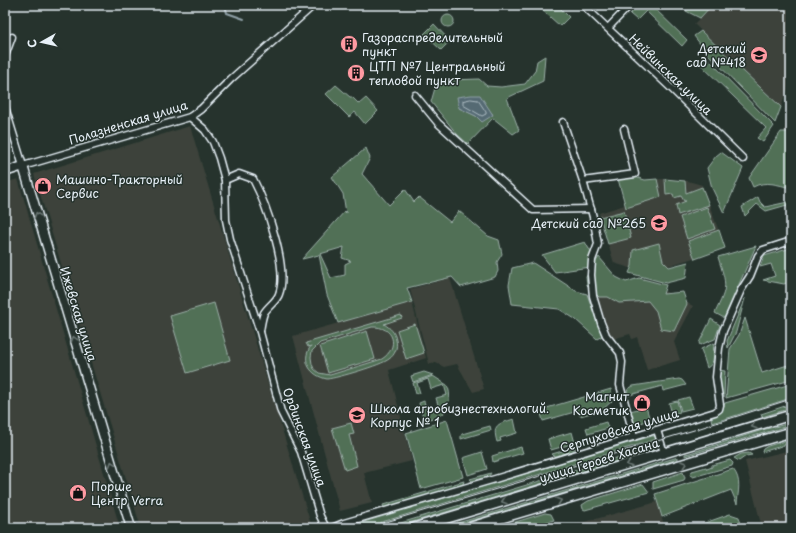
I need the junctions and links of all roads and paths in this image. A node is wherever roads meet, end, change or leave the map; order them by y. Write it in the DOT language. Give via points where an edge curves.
graph roads {
  1 [pos="314,5"];
  2 [pos="583,5"];
  3 [pos="630,5"];
  4 [pos="608,28"];
  5 [pos="12,37"];
  6 [pos="5,56"];
  7 [pos="415,95"];
  8 [pos="5,107"];
  9 [pos="190,117"];
  10 [pos="563,122"];
  11 [pos="624,129"];
  12 [pos="743,159"];
  13 [pos="23,166"];
  14 [pos="5,172"];
  15 [pos="225,180"];
  16 [pos="583,181"];
  17 [pos="591,209"];
  18 [pos="791,241"];
  19 [pos="260,332"];
  20 [pos="791,415"];
  21 [pos="657,430"];
  22 [pos="791,432"];
  23 [pos="634,437"];
  24 [pos="664,453"];
  25 [pos="131,528"];
  26 [pos="326,528"];
  27 [pos="332,528"];
  28 [pos="414,528"];
  29 [pos="468,528"];
  1 -- 9 [label="street, Полазненская улица"];
  2 -- 4 [label="street, Нейвинская улица"];
  3 -- 4 [label="street"];
  4 -- 12 [label="street, Нейвинская улица"];
  5 -- 6 [label="street"];
  7 -- 17 [label="street" via="438,123 533,210"];
  8 -- 13 [label="street, Ижевская улица"];
  9 -- 13 [label="street, Полазненская улица"];
  9 -- 15 [label="street" via="205,130 213,142"];
  10 -- 16 [label="street"];
  11 -- 16 [label="street" via="636,174"];
  13 -- 14 [label="street, Полазненская улица"];
  25 -- 13 [label="street, Ижевская улица, one-way"];
  15 -- 19 [label="street" via="226,220 230,239"];
  15 -- 19 [label="street, Ординская улица" via="239,174 253,179 262,197 281,262 283,279 279,295 264,314"];
  16 -- 17 [label="street"];
  17 -- 23 [label="street" via="598,244 592,260 594,296 606,335 620,353 620,385"];
  18 -- 21 [label="street, Серпуховская улица" via="760,253 726,323 720,339 716,377 721,401 719,409 708,415"];
  19 -- 26 [label="street, Ординская улица" via="281,412 301,452"];
  20 -- 24 [label="main road, улица Героев Хасана, one-way"];
  21 -- 23 [label="street, Серпуховская улица"];
  21 -- 24 [label="street"];
  29 -- 22 [label="main road, one-way"];
  23 -- 27 [label="street, Серпуховская улица"];
  24 -- 28 [label="main road, улица Героев Хасана, one-way"];
}
